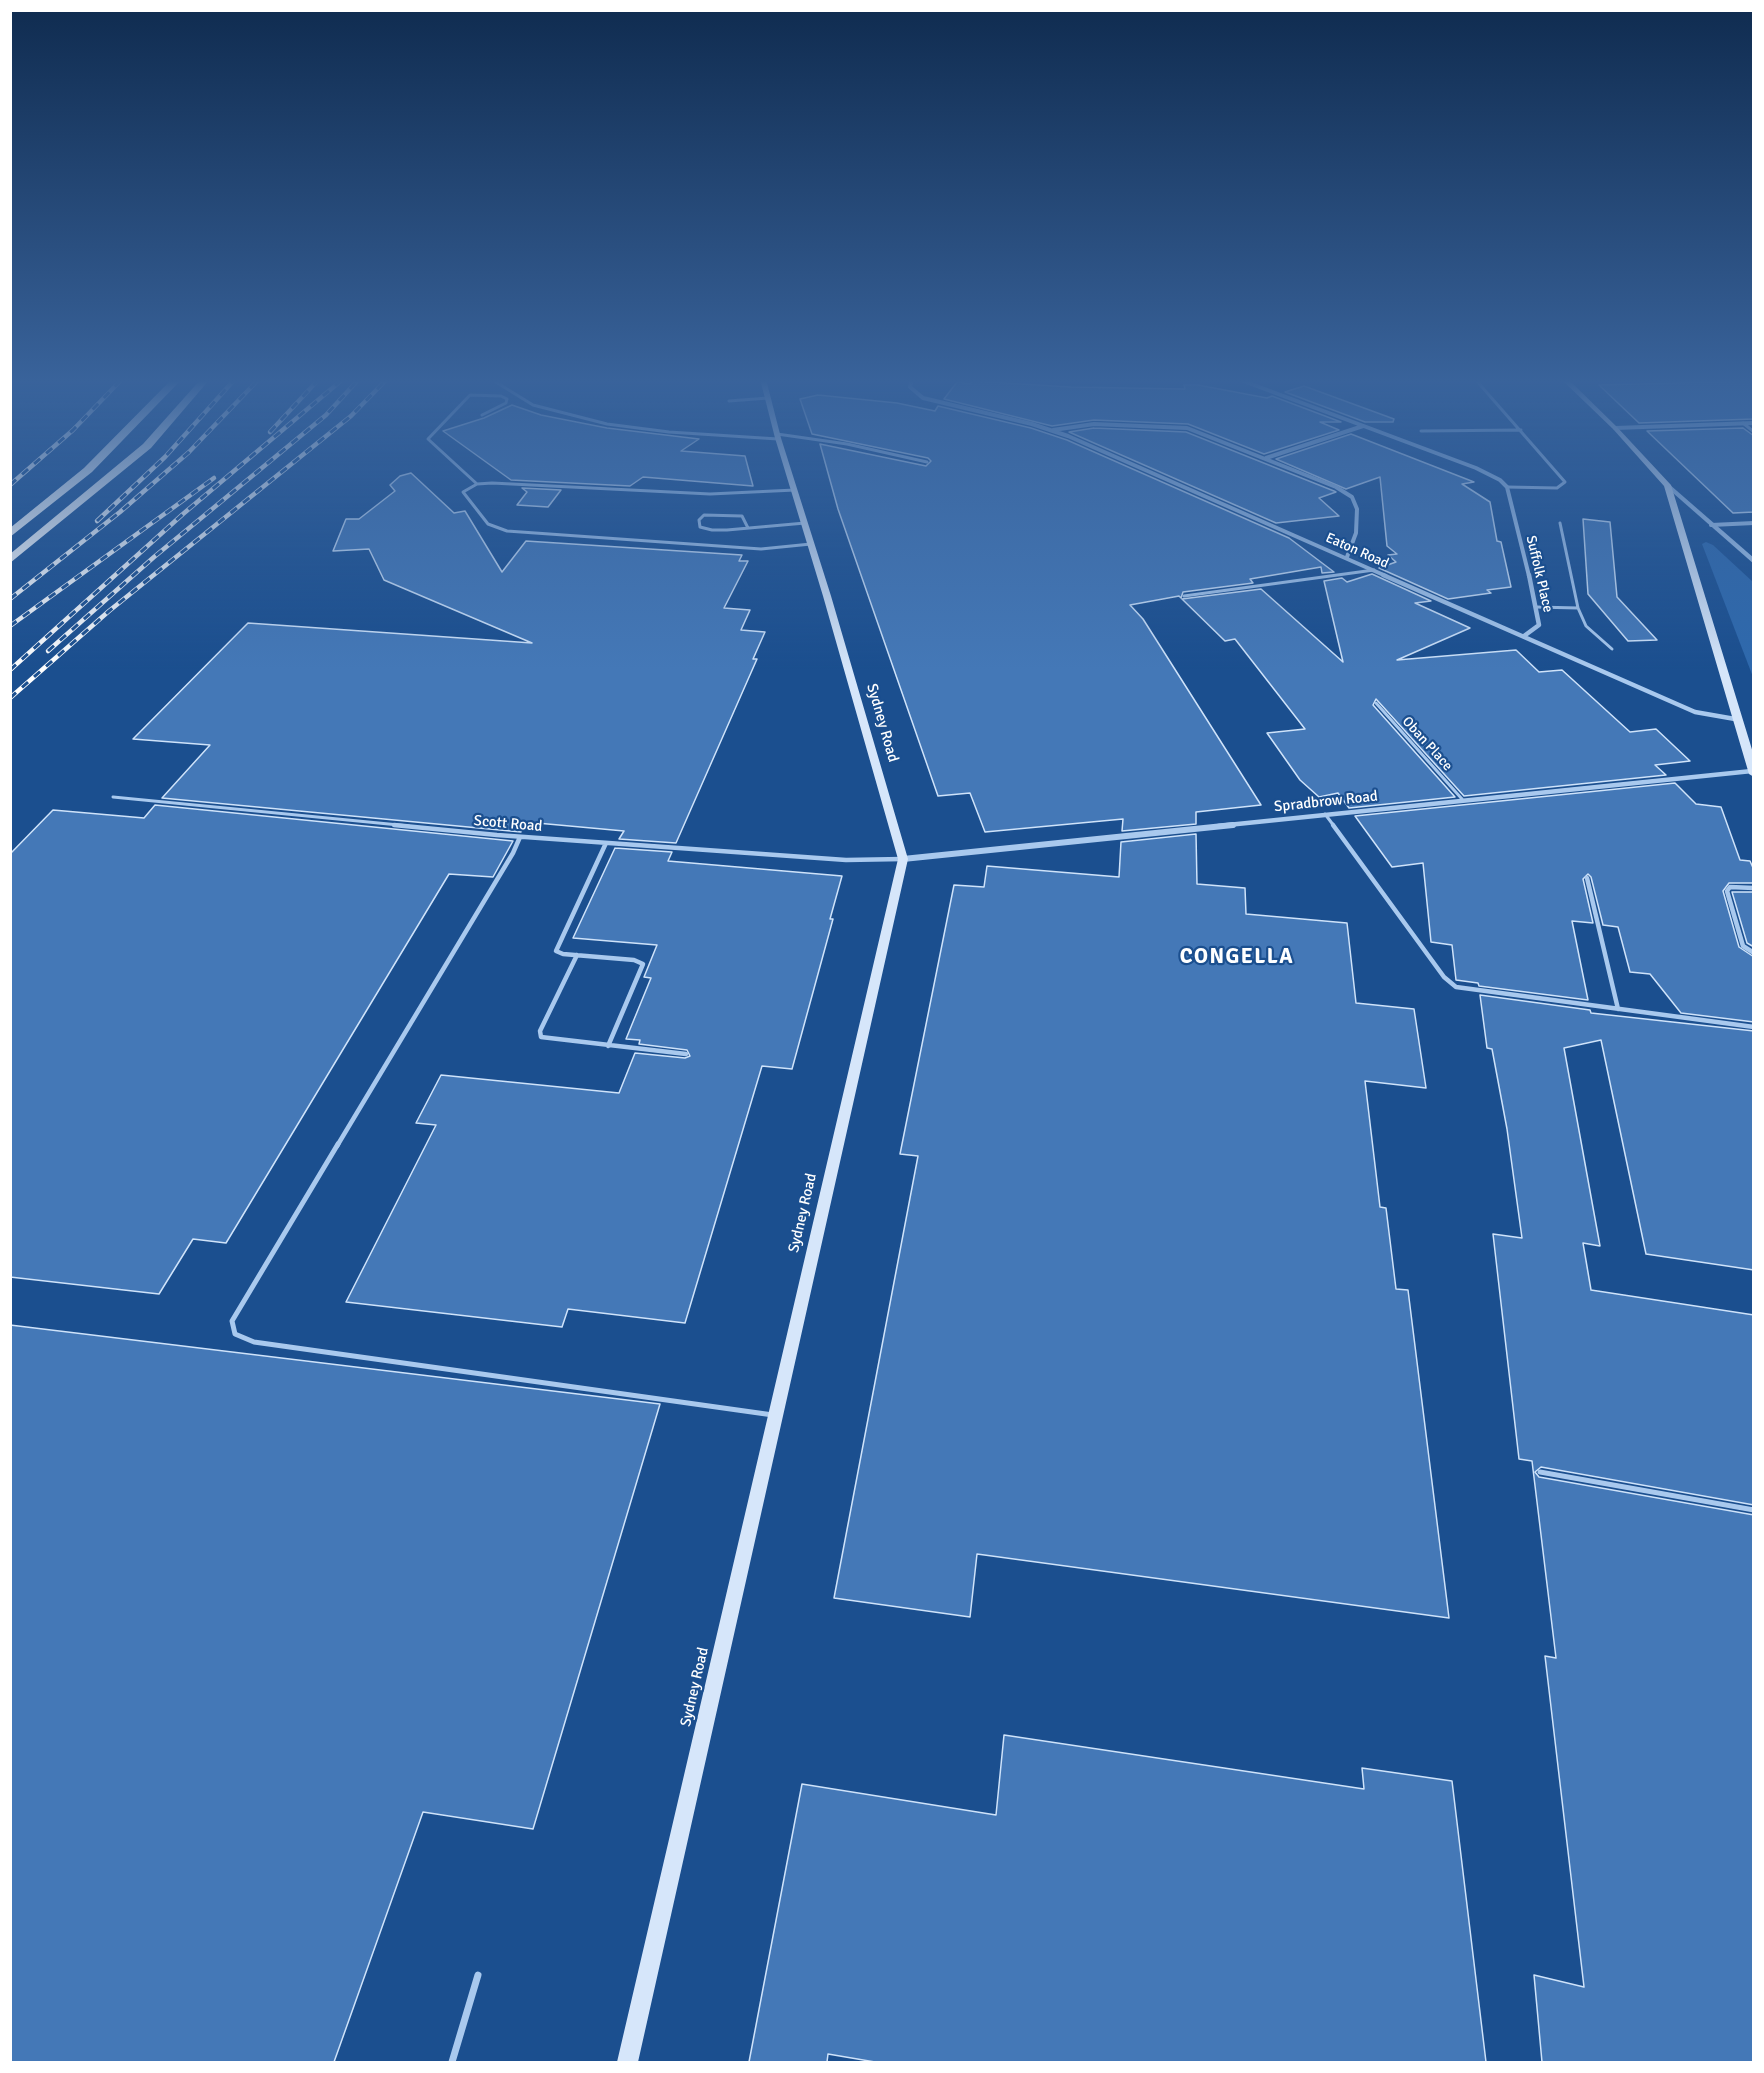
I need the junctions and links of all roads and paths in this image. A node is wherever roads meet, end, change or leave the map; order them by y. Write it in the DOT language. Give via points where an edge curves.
graph roads {
  1 [pos="81,476"];
  2 [pos="111,476"];
  3 [pos="468,476"];
  4 [pos="790,476"];
  5 [pos="1158,476"];
  6 [pos="1309,476"];
  7 [pos="1491,476"];
  8 [pos="1557,476"];
  9 [pos="1659,476"];
  10 [pos="477,484"];
  11 [pos="1668,485"];
  12 [pos="1507,487"];
  13 [pos="795,490"];
  14 [pos="805,523"];
  15 [pos="1560,523"];
  16 [pos="1754,523"];
  17 [pos="1711,525"];
  18 [pos="748,528"];
  19 [pos="10,534"];
  20 [pos="811,544"];
  21 [pos="1347,557"];
  22 [pos="10,560"];
  23 [pos="1754,562"];
  24 [pos="1374,570"];
  25 [pos="1184,596"];
  26 [pos="1536,607"];
  27 [pos="1578,608"];
  28 [pos="1524,636"];
  29 [pos="1612,649"];
  30 [pos="1376,703"];
  31 [pos="1735,719"];
  32 [pos="1753,773"];
  33 [pos="113,797"];
  34 [pos="1462,799"];
  35 [pos="1325,814"];
  36 [pos="520,837"];
  37 [pos="606,843"];
  38 [pos="903,859"];
  39 [pos="1587,878"];
  40 [pos="1754,888"];
  41 [pos="1754,953"];
  42 [pos="577,955"];
  43 [pos="1618,1009"];
  44 [pos="1754,1027"];
  45 [pos="608,1047"];
  46 [pos="686,1054"];
  47 [pos="776,1416"];
  48 [pos="1540,1472"];
  49 [pos="1754,1510"];
  50 [pos="478,1975"];
  51 [pos="453,2062"];
  52 [pos="627,2062"];
  1 -- 19 [label="highway"];
  2 -- 22 [label="highway"];
  3 -- 10 [label="lane"];
  4 -- 13 [label="main road, Sydney Road"];
  5 -- 21 [label="street, Eaton Road"];
  6 -- 21 [label="street" via="1352,497 1357,509 1356,533"];
  7 -- 12 [label="street"];
  8 -- 12 [label="lane" via="1564,484 1557,488"];
  9 -- 11 [label="main road"];
  10 -- 13 [label="lane" via="724,494"];
  10 -- 20 [label="lane" via="463,492 465,499 488,524 507,531 762,549"];
  11 -- 17 [label="street"];
  11 -- 31 [label="main road"];
  12 -- 26 [label="street, Suffolk Place"];
  13 -- 14 [label="main road, Sydney Road"];
  14 -- 18 [label="lane"];
  14 -- 20 [label="main road, Sydney Road"];
  15 -- 27 [label="lane"];
  16 -- 17 [label="street"];
  17 -- 23 [label="street"];
  18 -- 18 [label="lane" via="744,518 738,516 702,516 699,522 700,527 708,530"];
  20 -- 38 [label="main road, Sydney Road"];
  21 -- 24 [label="street, Eaton Road"];
  24 -- 25 [label="lane"];
  24 -- 28 [label="street, Eaton Road"];
  26 -- 27 [label="lane"];
  26 -- 28 [label="street, Suffolk Place" via="1539,625"];
  27 -- 29 [label="lane" via="1586,626"];
  28 -- 31 [label="street, Eaton Road" via="1695,712"];
  30 -- 34 [label="lane, Oban Place"];
  31 -- 32 [label="main road"];
  32 -- 34 [label="street, Spradbrow Road"];
  33 -- 36 [label="lane, Scott Road"];
  34 -- 35 [label="street, Spradbrow Road"];
  35 -- 38 [label="street, Spradbrow Road"];
  35 -- 43 [label="lane" via="1444,977 1456,987"];
  36 -- 37 [label="lane, Scott Road"];
  36 -- 47 [label="lane" via="237,1312 232,1321 235,1334 254,1342"];
  37 -- 38 [label="lane, Scott Road" via="846,860"];
  37 -- 42 [label="lane" via="556,948 558,953"];
  38 -- 47 [label="main road, Sydney Road"];
  39 -- 43 [label="lane"];
  40 -- 41 [label="lane" via="1730,887 1727,891 1743,946"];
  42 -- 45 [label="lane" via="643,964"];
  42 -- 45 [label="lane" via="540,1035"];
  43 -- 44 [label="lane"];
  45 -- 46 [label="lane"];
  47 -- 52 [label="main road, Sydney Road"];
  48 -- 49 [label="lane"];
  50 -- 51 [label="lane"];
}
